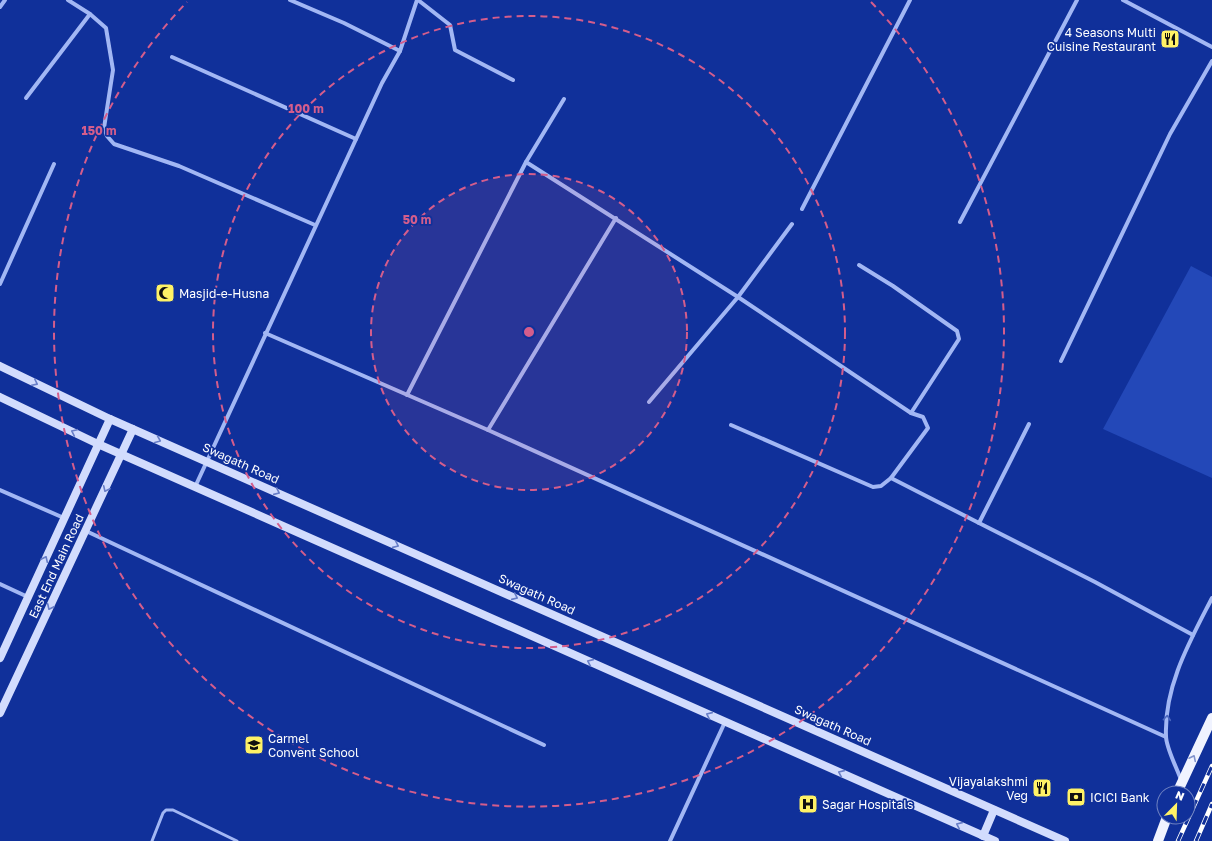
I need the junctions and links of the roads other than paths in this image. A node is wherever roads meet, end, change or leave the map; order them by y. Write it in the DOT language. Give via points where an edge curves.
graph roads {
  1 [pos="5,0"];
  2 [pos="68,0"];
  3 [pos="290,0"];
  4 [pos="418,0"];
  5 [pos="910,0"];
  6 [pos="1077,0"];
  7 [pos="1122,0"];
  8 [pos="0,7"];
  9 [pos="90,14"];
  10 [pos="1212,47"];
  11 [pos="400,51"];
  12 [pos="172,57"];
  13 [pos="1212,61"];
  14 [pos="514,80"];
  15 [pos="26,98"];
  16 [pos="564,99"];
  17 [pos="356,140"];
  18 [pos="526,162"];
  19 [pos="54,164"];
  20 [pos="802,208"];
  21 [pos="616,218"];
  22 [pos="960,222"];
  23 [pos="792,224"];
  24 [pos="315,225"];
  25 [pos="859,265"];
  26 [pos="0,284"];
  27 [pos="738,297"];
  28 [pos="265,333"];
  29 [pos="1061,361"];
  30 [pos="0,366"];
  31 [pos="407,395"];
  32 [pos="0,397"];
  33 [pos="650,402"];
  34 [pos="911,413"];
  35 [pos="110,419"];
  36 [pos="1029,424"];
  37 [pos="731,425"];
  38 [pos="133,429"];
  39 [pos="488,430"];
  40 [pos="98,444"];
  41 [pos="122,454"];
  42 [pos="207,460"];
  43 [pos="891,478"];
  44 [pos="195,487"];
  45 [pos="0,490"];
  46 [pos="64,518"];
  47 [pos="979,523"];
  48 [pos="86,531"];
  49 [pos="0,584"];
  50 [pos="28,597"];
  51 [pos="1212,598"];
  52 [pos="1193,635"];
  53 [pos="0,658"];
  54 [pos="0,713"];
  55 [pos="1212,718"];
  56 [pos="725,722"];
  57 [pos="1166,737"];
  58 [pos="544,745"];
  59 [pos="1182,782"];
  60 [pos="1181,785"];
  61 [pos="994,810"];
  62 [pos="1164,825"];
  63 [pos="983,836"];
  64 [pos="152,841"];
  65 [pos="237,841"];
  66 [pos="670,841"];
  67 [pos="995,841"];
  68 [pos="1065,841"];
  69 [pos="1158,841"];
  1 -- 8 [label="street"];
  2 -- 9 [label="street"];
  3 -- 11 [label="street"];
  4 -- 11 [label="street"];
  4 -- 14 [label="street" via="450,25 455,50"];
  5 -- 20 [label="street"];
  6 -- 22 [label="street"];
  7 -- 10 [label="street"];
  9 -- 15 [label="street"];
  9 -- 24 [label="street" via="106,28 113,70 104,128 114,144 179,166"];
  11 -- 17 [label="street"];
  12 -- 17 [label="street"];
  13 -- 29 [label="street" via="1170,134"];
  16 -- 18 [label="street"];
  17 -- 24 [label="street"];
  18 -- 21 [label="street"];
  18 -- 31 [label="street"];
  19 -- 26 [label="street"];
  21 -- 27 [label="street"];
  21 -- 39 [label="street"];
  23 -- 27 [label="street"];
  24 -- 28 [label="street"];
  25 -- 34 [label="street" via="893,286 957,331 959,335 959,339"];
  27 -- 33 [label="street"];
  27 -- 34 [label="street"];
  28 -- 31 [label="street"];
  28 -- 42 [label="street"];
  30 -- 35 [label="main road, Swagath Road, one-way"];
  31 -- 39 [label="street"];
  40 -- 32 [label="main road, one-way"];
  34 -- 43 [label="street" via="923,417 928,428"];
  35 -- 38 [label="main road, Swagath Road"];
  35 -- 40 [label="main road, East End Main Road"];
  36 -- 47 [label="street"];
  37 -- 43 [label="street" via="873,487 881,486"];
  38 -- 41 [label="main road, East End Main Road"];
  38 -- 42 [label="main road, Swagath Road, one-way"];
  39 -- 57 [label="street"];
  40 -- 41 [label="main road"];
  40 -- 46 [label="main road, East End Main Road"];
  41 -- 44 [label="main road"];
  41 -- 48 [label="main road, East End Main Road, one-way"];
  42 -- 44 [label="street"];
  42 -- 61 [label="main road, Swagath Road, one-way"];
  43 -- 47 [label="street"];
  56 -- 44 [label="main road, one-way"];
  45 -- 46 [label="street"];
  50 -- 46 [label="main road, East End Main Road, one-way"];
  47 -- 52 [label="street"];
  48 -- 54 [label="main road, East End Main Road, one-way"];
  48 -- 58 [label="street"];
  49 -- 50 [label="street"];
  50 -- 53 [label="main road, East End Main Road"];
  51 -- 52 [label="street"];
  57 -- 52 [label="street, one-way" via="1170,692"];
  59 -- 55 [label="main road, one-way"];
  63 -- 56 [label="main road, one-way"];
  56 -- 66 [label="street"];
  57 -- 59 [label="street"];
  59 -- 60 [label="main road"];
  61 -- 63 [label="main road"];
  61 -- 68 [label="main road, Swagath Road"];
  62 -- 69 [label="main road"];
  63 -- 67 [label="main road"];
  64 -- 65 [label="lane" via="166,810 173,810"];
}
